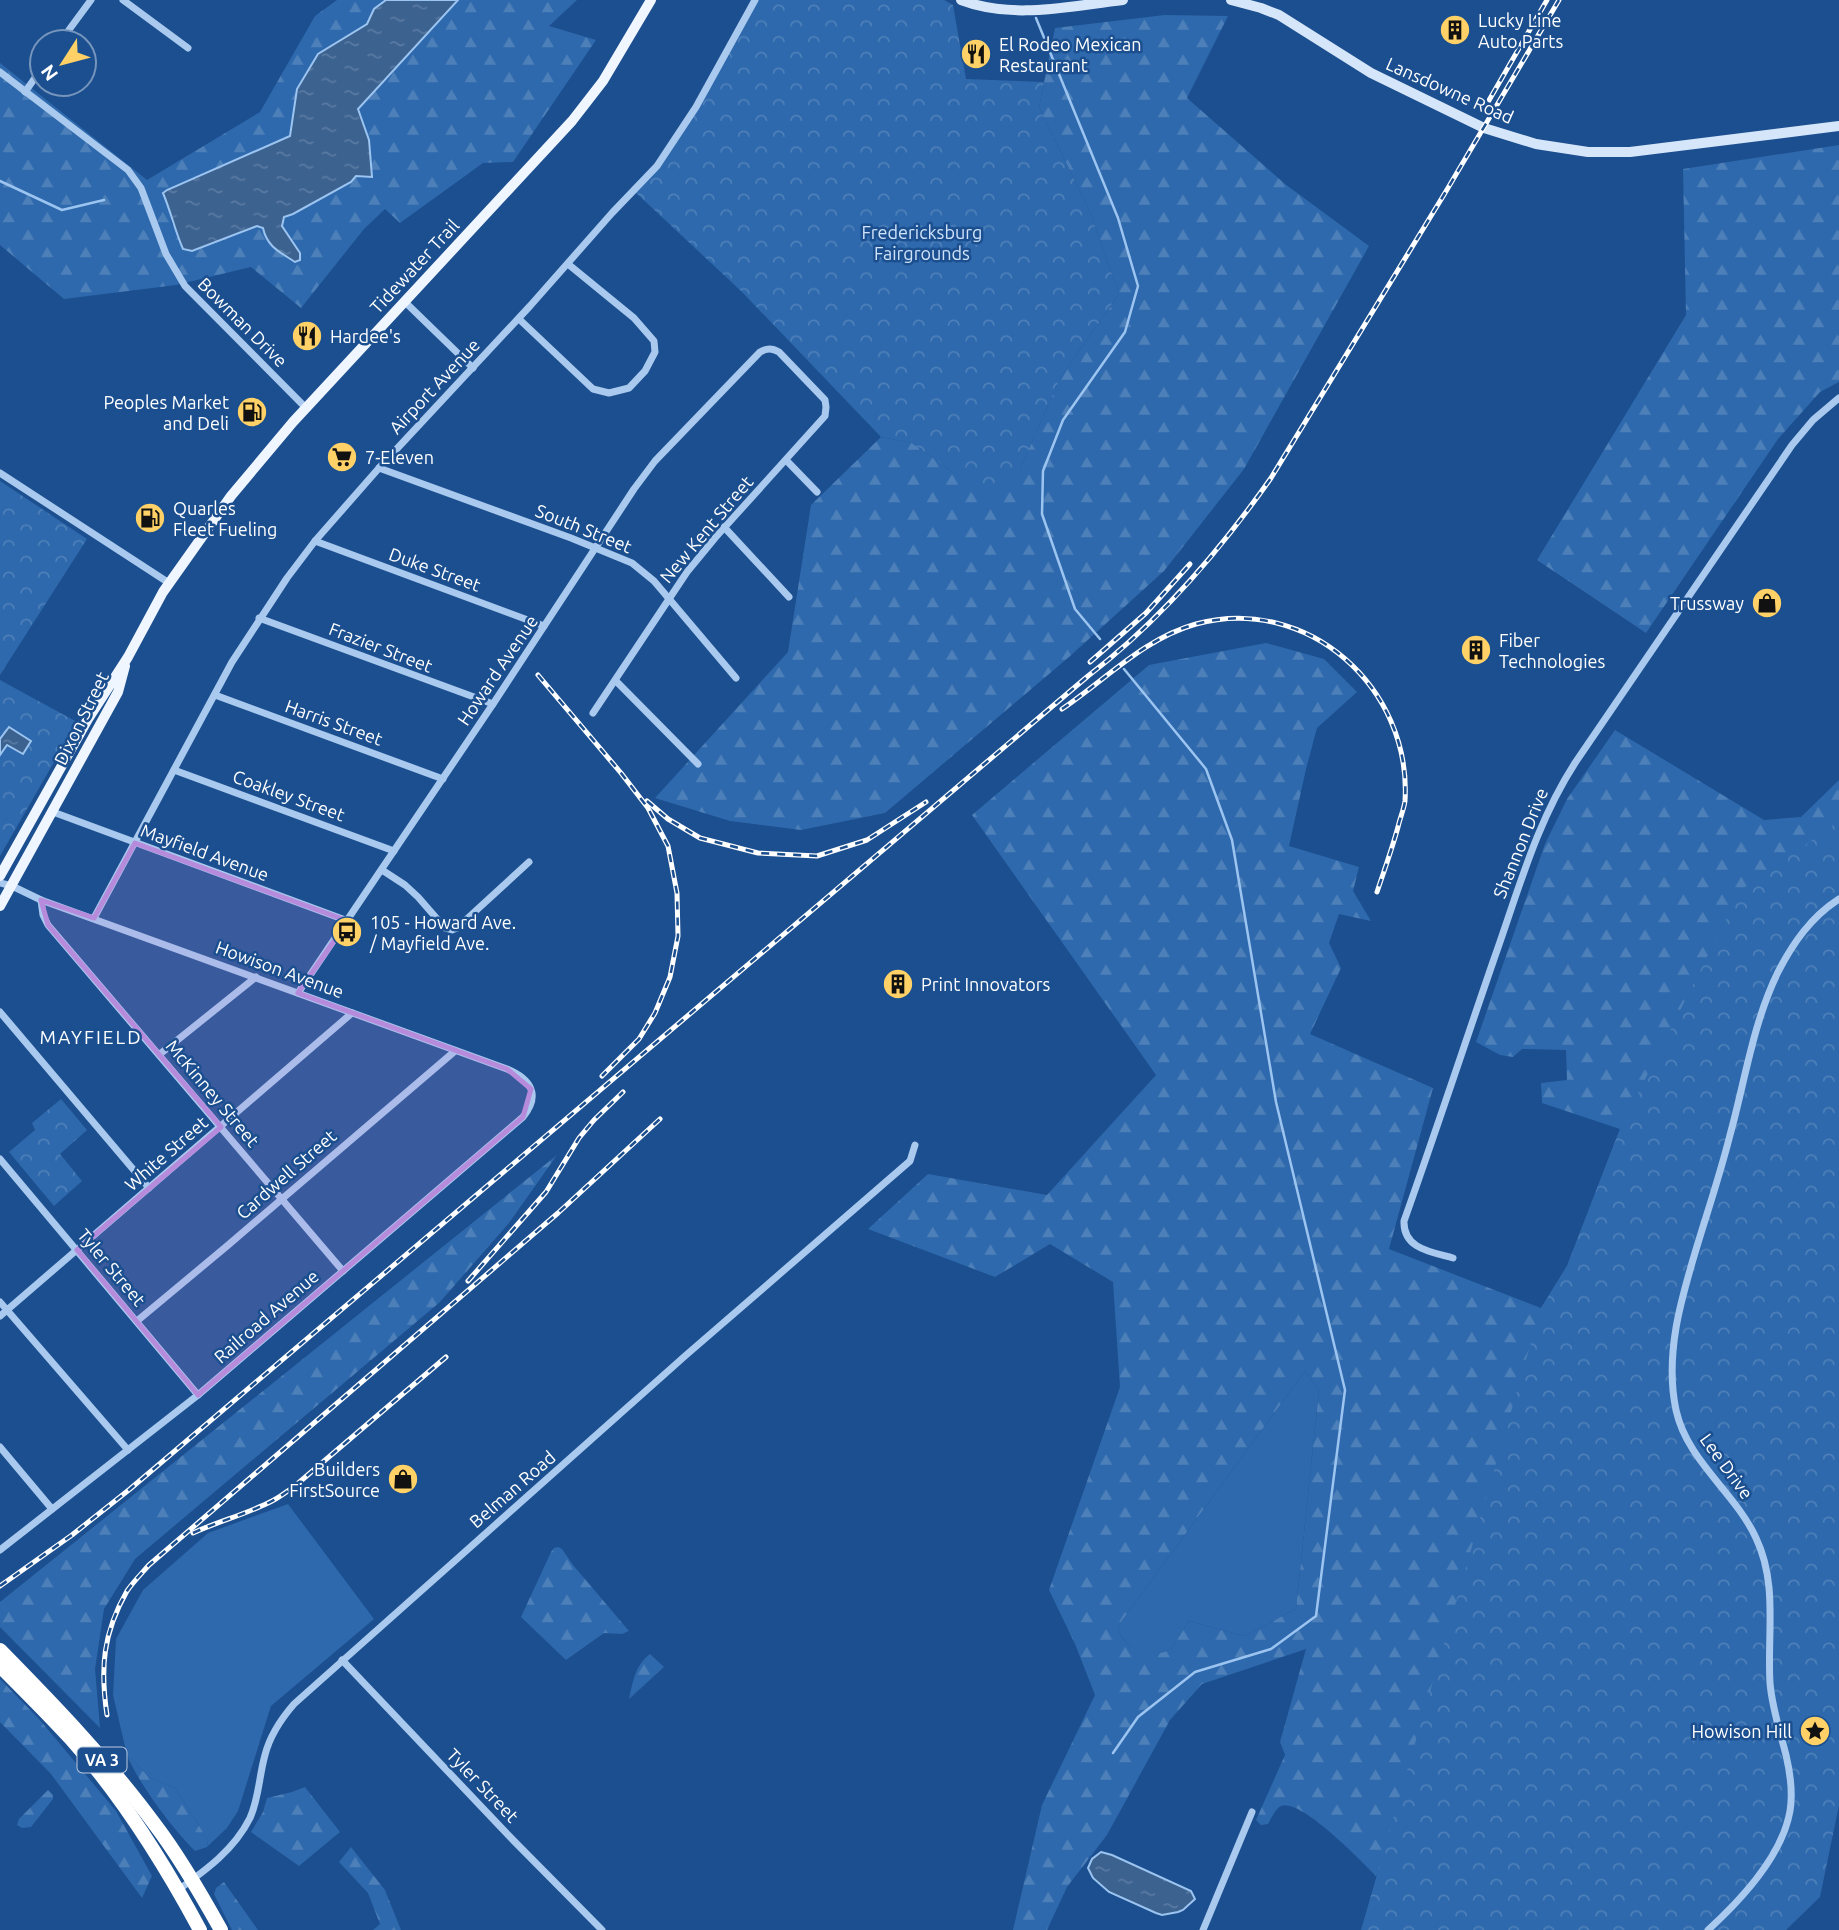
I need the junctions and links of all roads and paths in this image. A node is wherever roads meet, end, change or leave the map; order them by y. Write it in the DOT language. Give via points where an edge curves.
graph roads {
  1 [pos="91,0"];
  2 [pos="123,0"];
  3 [pos="651,0"];
  4 [pos="961,0"];
  5 [pos="1123,0"];
  6 [pos="1231,0"];
  7 [pos="752,1"];
  8 [pos="70,28"];
  9 [pos="188,48"];
  10 [pos="0,72"];
  11 [pos="28,88"];
  12 [pos="25,92"];
  13 [pos="1839,126"];
  14 [pos="569,264"];
  15 [pos="405,302"];
  16 [pos="519,319"];
  17 [pos="473,368"];
  18 [pos="1839,398"];
  19 [pos="306,408"];
  20 [pos="805,439"];
  21 [pos="786,460"];
  22 [pos="379,468"];
  23 [pos="0,473"];
  24 [pos="817,492"];
  25 [pos="724,527"];
  26 [pos="315,541"];
  27 [pos="596,548"];
  28 [pos="169,583"];
  29 [pos="789,597"];
  30 [pos="669,598"];
  31 [pos="259,618"];
  32 [pos="544,626"];
  33 [pos="128,657"];
  34 [pos="736,678"];
  35 [pos="616,681"];
  36 [pos="215,695"];
  37 [pos="493,705"];
  38 [pos="593,713"];
  39 [pos="698,764"];
  40 [pos="174,770"];
  41 [pos="443,779"];
  42 [pos="53,812"];
  43 [pos="135,843"];
  44 [pos="394,851"];
  45 [pos="529,862"];
  46 [pos="382,870"];
  47 [pos="3,877"];
  48 [pos="1839,899"];
  49 [pos="41,900"];
  50 [pos="0,906"];
  51 [pos="94,918"];
  52 [pos="348,920"];
  53 [pos="256,977"];
  54 [pos="298,993"];
  55 [pos="0,1012"];
  56 [pos="352,1013"];
  57 [pos="455,1051"];
  58 [pos="160,1054"];
  59 [pos="531,1089"];
  60 [pos="221,1127"];
  61 [pos="915,1144"];
  62 [pos="0,1159"];
  63 [pos="149,1188"];
  64 [pos="282,1199"];
  65 [pos="77,1250"];
  66 [pos="1453,1258"];
  67 [pos="344,1270"];
  68 [pos="0,1303"];
  69 [pos="3,1313"];
  70 [pos="137,1321"];
  71 [pos="198,1395"];
  72 [pos="0,1447"];
  73 [pos="128,1450"];
  74 [pos="52,1509"];
  75 [pos="0,1550"];
  76 [pos="0,1650"];
  77 [pos="342,1660"];
  78 [pos="0,1666"];
  79 [pos="1252,1812"];
  80 [pos="192,1880"];
  81 [pos="178,1890"];
  82 [pos="200,1930"];
  83 [pos="221,1930"];
  84 [pos="602,1930"];
  85 [pos="1203,1930"];
  86 [pos="1708,1930"];
  1 -- 8 [label="street"];
  2 -- 9 [label="street"];
  3 -- 15 [label="main road, Tidewater Trail" via="586,103"];
  4 -- 5 [label="main road" via="1021,12"];
  6 -- 13 [label="main road, Lansdowne Road" via="1279,15 1371,74 1484,128 1536,144 1588,152 1630,152"];
  7 -- 14 [label="street, Airport Avenue" via="670,149"];
  10 -- 12 [label="street, Bowman Drive"];
  11 -- 12 [label="street"];
  12 -- 19 [label="street, Bowman Drive" via="128,170 141,188 166,254 185,286"];
  14 -- 16 [label="street, Airport Avenue"];
  14 -- 16 [label="street" via="634,318 654,341 655,352 645,371 629,388 609,393 593,389"];
  15 -- 17 [label="street"];
  15 -- 19 [label="main road, Tidewater Trail"];
  16 -- 17 [label="street, Airport Avenue"];
  17 -- 22 [label="street, Airport Avenue"];
  18 -- 66 [label="street, Shannon Drive" via="1792,445 1575,763 1546,814 1404,1221 1411,1242"];
  19 -- 28 [label="main road, Tidewater Trail" via="230,496"];
  20 -- 21 [label="street, New Kent Street"];
  20 -- 27 [label="street, Howard Avenue" via="827,407 779,352 770,348 760,352 655,461"];
  21 -- 24 [label="street"];
  21 -- 25 [label="street, New Kent Street"];
  22 -- 26 [label="street, Airport Avenue"];
  22 -- 27 [label="street, South Street"];
  23 -- 28 [label="street"];
  25 -- 29 [label="street"];
  25 -- 30 [label="street, New Kent Street"];
  26 -- 31 [label="street, Airport Avenue"];
  26 -- 32 [label="street, Duke Street"];
  27 -- 30 [label="street, South Street" via="641,570"];
  27 -- 32 [label="street, Howard Avenue"];
  28 -- 33 [label="main road, Tidewater Trail"];
  30 -- 34 [label="street, South Street"];
  30 -- 35 [label="street, New Kent Street"];
  31 -- 36 [label="street, Airport Avenue"];
  31 -- 37 [label="street, Frazier Street"];
  32 -- 37 [label="street, Howard Avenue"];
  33 -- 42 [label="main road, Dixon Street" via="118,692"];
  33 -- 47 [label="main road, Dixon Street" via="88,719"];
  35 -- 38 [label="street, New Kent Street"];
  35 -- 39 [label="street"];
  36 -- 40 [label="street, Airport Avenue"];
  36 -- 41 [label="street, Harris Street"];
  37 -- 41 [label="street, Howard Avenue"];
  40 -- 43 [label="street, Airport Avenue"];
  40 -- 44 [label="street, Coakley Street"];
  41 -- 44 [label="street, Howard Avenue"];
  42 -- 43 [label="street, Mayfield Avenue"];
  42 -- 47 [label="main road, Dixon Street"];
  43 -- 51 [label="street, Airport Avenue"];
  43 -- 52 [label="street, Mayfield Avenue"];
  44 -- 46 [label="street, Howard Avenue"];
  45 -- 46 [label="street" via="452,930 405,885"];
  46 -- 52 [label="street, Howard Avenue"];
  47 -- 49 [label="street, Howison Avenue"];
  47 -- 50 [label="main road, Dixon Street"];
  48 -- 86 [label="street, Lee Drive" via="1798,939 1768,995 1677,1319 1672,1374 1681,1428 1748,1522 1768,1571 1770,1684 1791,1790 1788,1822 1773,1854 1746,1891"];
  49 -- 51 [label="street, Howison Avenue"];
  49 -- 58 [label="street, McKinney Street" via="48,925"];
  51 -- 53 [label="street, Howison Avenue"];
  52 -- 54 [label="street, Howard Avenue"];
  53 -- 54 [label="street, Howison Avenue"];
  53 -- 58 [label="street"];
  54 -- 56 [label="street, Howison Avenue"];
  55 -- 63 [label="street"];
  56 -- 57 [label="street, Howison Avenue"];
  56 -- 60 [label="street, White Street"];
  57 -- 59 [label="street, Howison Avenue" via="516,1073"];
  57 -- 64 [label="street, Cardwell Street"];
  58 -- 60 [label="street, McKinney Street"];
  59 -- 67 [label="street, Railroad Avenue" via="530,1107 523,1117"];
  60 -- 63 [label="street, White Street"];
  60 -- 64 [label="street, McKinney Street"];
  61 -- 77 [label="street, Belman Road" via="910,1161"];
  62 -- 65 [label="street, Tyler Street"];
  63 -- 65 [label="street, White Street"];
  64 -- 67 [label="street, McKinney Street"];
  64 -- 70 [label="street, Cardwell Street"];
  65 -- 69 [label="street, White Street"];
  65 -- 70 [label="street, Tyler Street"];
  67 -- 71 [label="street, Railroad Avenue"];
  68 -- 69 [label="street"];
  69 -- 73 [label="street"];
  70 -- 71 [label="street, Tyler Street"];
  71 -- 73 [label="street, Railroad Avenue"];
  72 -- 74 [label="street"];
  73 -- 74 [label="street, Railroad Avenue"];
  74 -- 75 [label="street, Railroad Avenue"];
  76 -- 80 [label="highway, VA 3" via="116,1775"];
  77 -- 80 [label="street, Belman Road" via="282,1718 267,1746 255,1804 241,1833"];
  77 -- 84 [label="street, Tyler Street"];
  78 -- 81 [label="highway, VA 3" via="72,1741 139,1828"];
  79 -- 85 [label="street"];
  80 -- 81 [label="street, Belman Road"];
  80 -- 83 [label="highway, VA 3"];
  81 -- 82 [label="highway, VA 3"];
}
